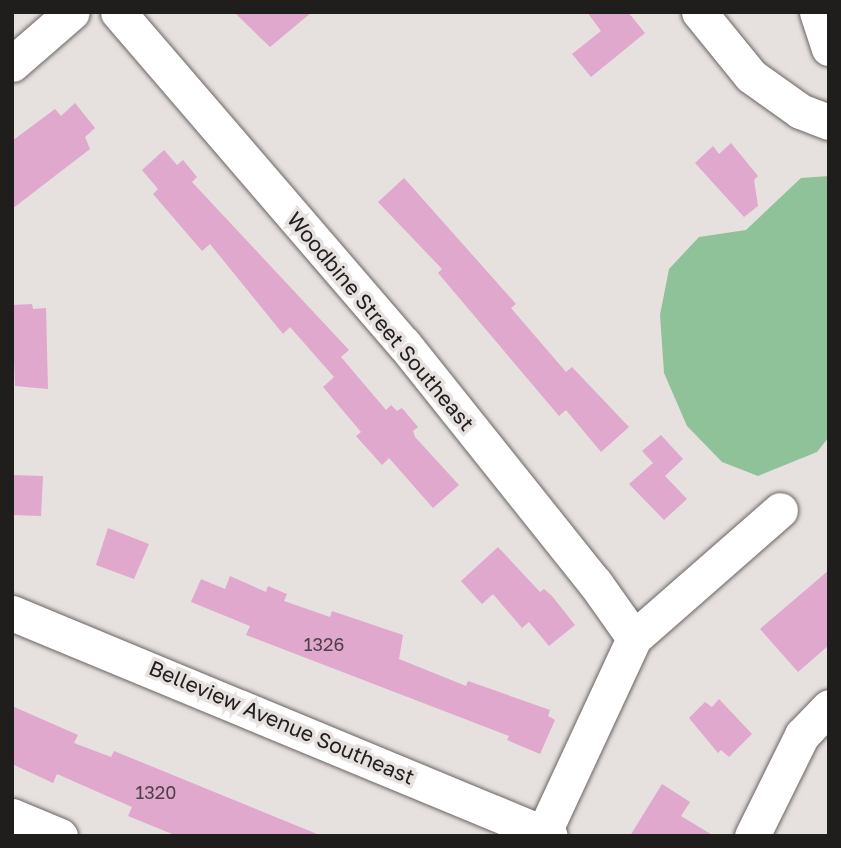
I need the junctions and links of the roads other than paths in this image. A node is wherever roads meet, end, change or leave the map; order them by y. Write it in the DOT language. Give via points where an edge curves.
graph roads {
  1 [pos="72,12"];
  2 [pos="118,12"];
  3 [pos="699,12"];
  4 [pos="817,12"];
  5 [pos="829,48"];
  6 [pos="12,64"];
  7 [pos="829,122"];
  8 [pos="780,510"];
  9 [pos="12,613"];
  10 [pos="634,638"];
  11 [pos="829,707"];
  12 [pos="12,816"];
  13 [pos="547,834"];
  14 [pos="60,836"];
  15 [pos="752,836"];
  1 -- 6 [label="street"];
  2 -- 10 [label="street, Woodbine Street Southeast" via="404,344 596,583"];
  3 -- 7 [label="street" via="751,76 788,104"];
  4 -- 5 [label="street"];
  8 -- 10 [label="street"];
  9 -- 13 [label="street, Belleview Avenue Southeast"];
  10 -- 13 [label="street"];
  11 -- 15 [label="street" via="802,735"];
  12 -- 14 [label="street"];
}
